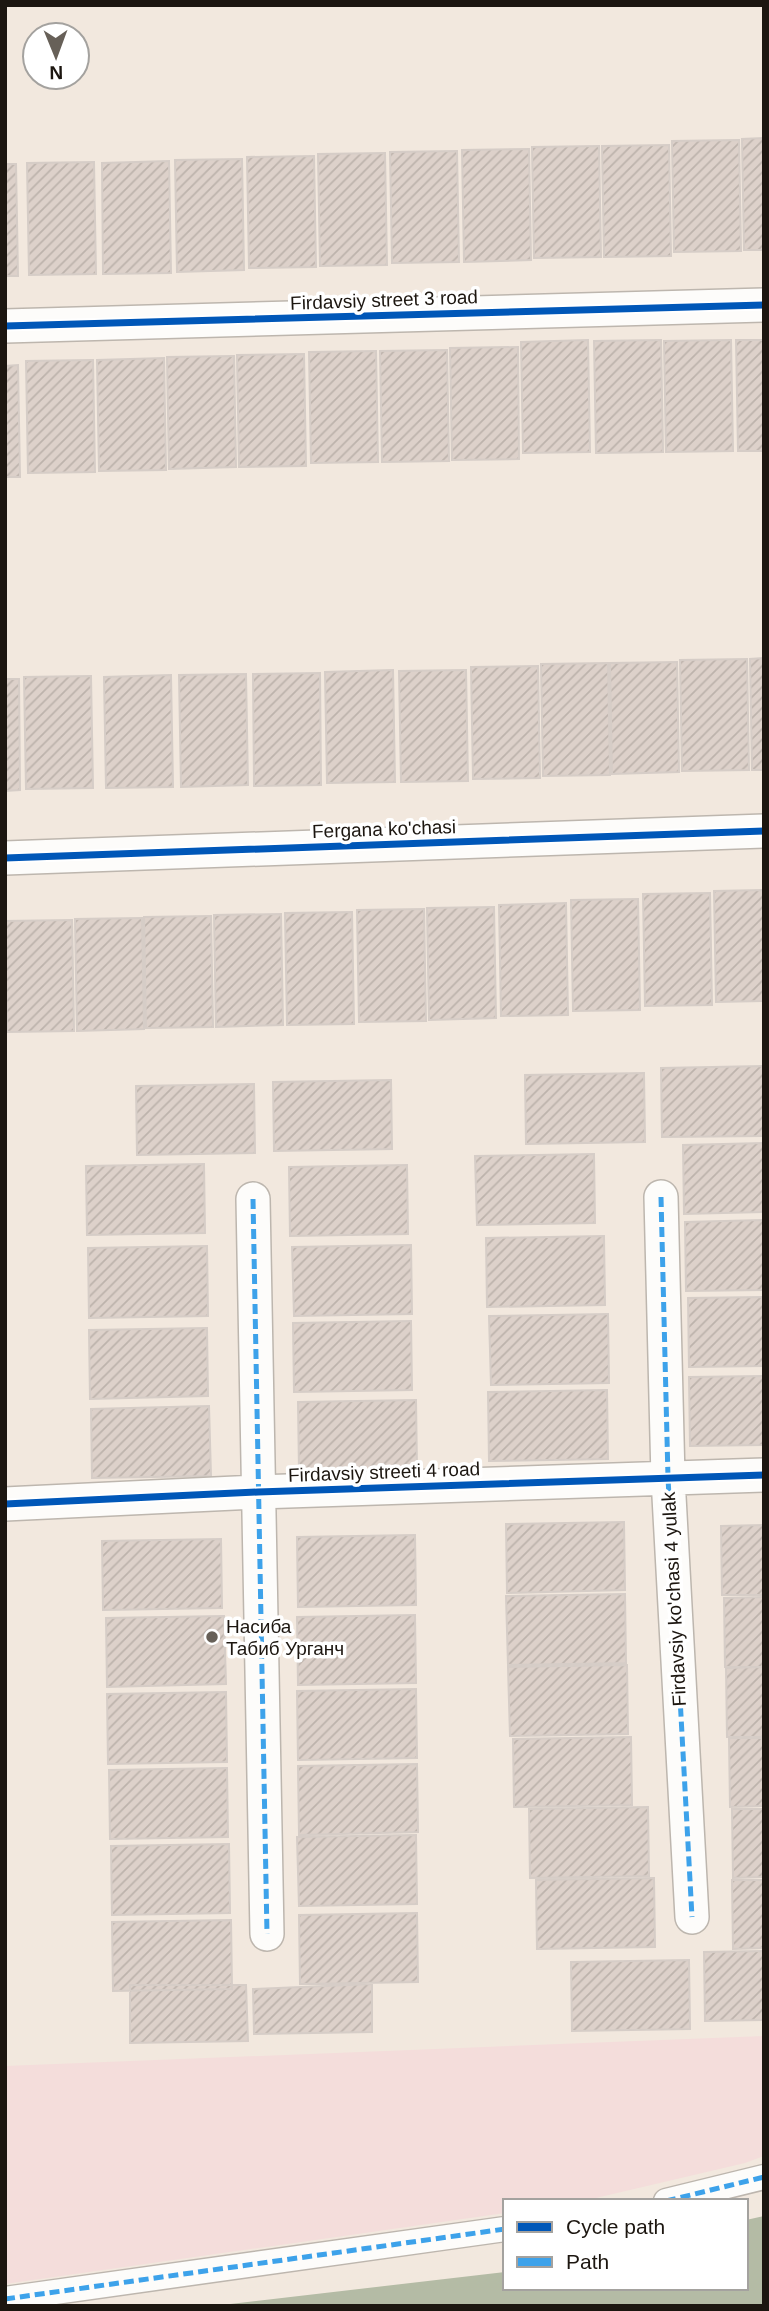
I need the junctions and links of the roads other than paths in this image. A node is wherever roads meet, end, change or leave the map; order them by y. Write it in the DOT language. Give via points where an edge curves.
graph roads {
  1 [pos="764,304"];
  2 [pos="5,326"];
  3 [pos="764,831"];
  4 [pos="5,858"];
  5 [pos="661,1197"];
  6 [pos="253,1199"];
  7 [pos="764,1475"];
  8 [pos="668,1478"];
  9 [pos="258,1492"];
  10 [pos="5,1504"];
  11 [pos="692,1917"];
  12 [pos="267,1934"];
  13 [pos="764,2177"];
  14 [pos="674,2199"];
  15 [pos="503,2229"];
  16 [pos="5,2299"];
  1 -- 2 [label="street, Firdavsiy street 3 road"];
  3 -- 4 [label="street, Fergana ko'chasi"];
  5 -- 8 [label="street, Firdavsiy ko'chasi 4 yulak"];
  6 -- 9 [label="street"];
  7 -- 8 [label="street, Firdavsiy streeti 4 road"];
  8 -- 9 [label="street, Firdavsiy streeti 4 road"];
  8 -- 11 [label="street, Firdavsiy ko'chasi 4 yulak"];
  9 -- 10 [label="street, Firdavsiy streeti 4 road"];
  9 -- 12 [label="street"];
  13 -- 14 [label="street"];
  15 -- 16 [label="street"];
}
